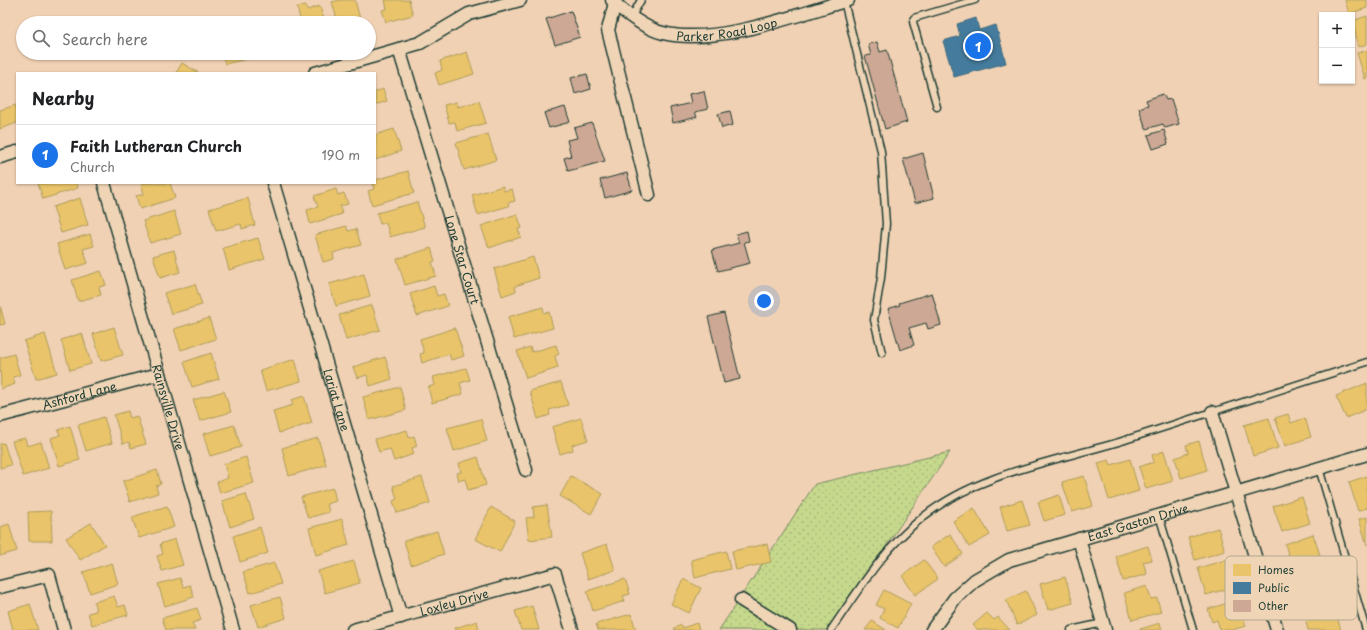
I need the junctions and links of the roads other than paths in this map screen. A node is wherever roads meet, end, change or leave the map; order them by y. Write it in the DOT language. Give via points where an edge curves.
graph roads {
  1 [pos="520,0"];
  2 [pos="641,0"];
  3 [pos="975,0"];
  4 [pos="614,1"];
  5 [pos="846,1"];
  6 [pos="632,16"];
  7 [pos="399,49"];
  8 [pos="376,56"];
  9 [pos="360,60"];
  10 [pos="318,72"];
  11 [pos="937,107"];
  12 [pos="16,152"];
  13 [pos="0,157"];
  14 [pos="104,184"];
  15 [pos="274,184"];
  16 [pos="649,195"];
  17 [pos="882,353"];
  18 [pos="1367,362"];
  19 [pos="159,374"];
  20 [pos="1212,412"];
  21 [pos="0,416"];
  22 [pos="1367,454"];
  23 [pos="1319,468"];
  24 [pos="526,470"];
  25 [pos="1237,491"];
  26 [pos="1159,515"];
  27 [pos="1078,539"];
  28 [pos="1256,556"];
  29 [pos="1345,556"];
  30 [pos="0,587"];
  31 [pos="1357,599"];
  32 [pos="741,600"];
  33 [pos="401,617"];
  34 [pos="1274,620"];
  35 [pos="1104,627"];
  36 [pos="64,630"];
  37 [pos="233,630"];
  38 [pos="353,630"];
  39 [pos="572,630"];
  40 [pos="790,630"];
  41 [pos="832,630"];
  42 [pos="932,630"];
  43 [pos="1071,630"];
  44 [pos="1193,630"];
  45 [pos="1277,630"];
  46 [pos="1366,630"];
  1 -- 7 [label="street" via="470,14 420,43"];
  2 -- 6 [label="lane"];
  3 -- 11 [label="lane" via="914,18"];
  4 -- 6 [label="street, Parker Road Loop"];
  4 -- 16 [label="street" via="608,30"];
  5 -- 6 [label="street, Parker Road Loop" via="742,30 712,35 678,36 662,33"];
  5 -- 17 [label="lane" via="881,151 886,224 874,320"];
  7 -- 8 [label="street"];
  7 -- 24 [label="street, Lone Star Court"];
  9 -- 10 [label="street"];
  12 -- 13 [label="street"];
  14 -- 19 [label="street, Rainsville Drive"];
  15 -- 33 [label="street, Lariat Lane"];
  18 -- 20 [label="lane"];
  19 -- 21 [label="street, Ashford Lane"];
  19 -- 37 [label="street, Rainsville Drive"];
  20 -- 25 [label="street"];
  20 -- 41 [label="lane" via="1008,475 945,502 923,517 884,554"];
  22 -- 23 [label="street, East Gaston Drive"];
  23 -- 25 [label="street, East Gaston Drive"];
  23 -- 29 [label="lane"];
  25 -- 26 [label="street, East Gaston Drive"];
  25 -- 28 [label="street"];
  26 -- 27 [label="street, East Gaston Drive"];
  26 -- 44 [label="lane"];
  27 -- 35 [label="street"];
  27 -- 42 [label="street, East Gaston Drive" via="1009,560 975,580 955,598"];
  30 -- 36 [label="street" via="49,575"];
  31 -- 46 [label="lane"];
  32 -- 40 [label="street"];
  33 -- 38 [label="street, Loxley Drive"];
  33 -- 39 [label="street, Loxley Drive" via="555,574"];
  34 -- 45 [label="street"];
  35 -- 43 [label="lane"];
}
